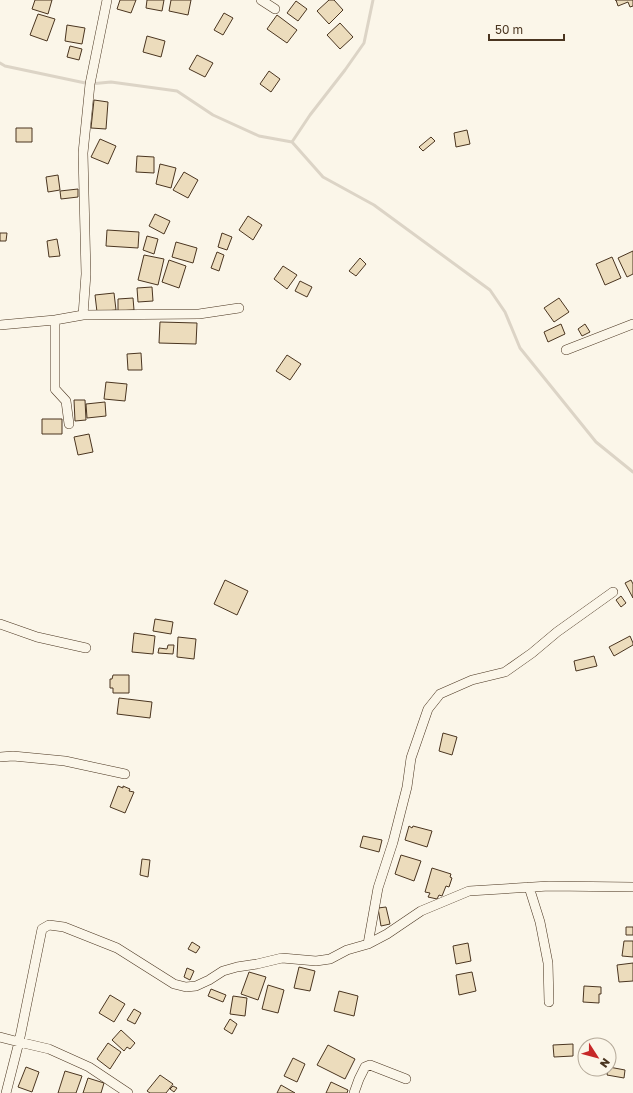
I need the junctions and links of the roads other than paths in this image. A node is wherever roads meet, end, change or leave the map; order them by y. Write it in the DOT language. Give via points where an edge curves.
graph roads {
  1 [pos="107,0"];
  2 [pos="261,0"];
  3 [pos="274,9"];
  4 [pos="238,308"];
  5 [pos="83,315"];
  6 [pos="55,320"];
  7 [pos="633,324"];
  8 [pos="0,325"];
  9 [pos="566,350"];
  10 [pos="69,424"];
  11 [pos="613,592"];
  12 [pos="0,624"];
  13 [pos="86,648"];
  14 [pos="0,757"];
  15 [pos="125,774"];
  16 [pos="633,887"];
  17 [pos="529,888"];
  18 [pos="368,944"];
  19 [pos="549,1002"];
  20 [pos="0,1036"];
  21 [pos="19,1042"];
  22 [pos="406,1079"];
  23 [pos="6,1093"];
  24 [pos="128,1093"];
  25 [pos="354,1093"];
  1 -- 5 [label="street" via="90,84 84,153 86,274"];
  2 -- 3 [label="street"];
  4 -- 5 [label="street" via="200,314"];
  5 -- 6 [label="street"];
  6 -- 8 [label="street"];
  6 -- 10 [label="street" via="55,389 66,401"];
  7 -- 9 [label="street"];
  11 -- 18 [label="street" via="506,672 472,680 440,694 428,710 411,758 407,787 378,888"];
  12 -- 13 [label="street" via="37,637"];
  14 -- 15 [label="street" via="65,761"];
  16 -- 17 [label="street"];
  17 -- 18 [label="street" via="469,891 421,911"];
  17 -- 19 [label="street" via="540,922 548,963"];
  18 -- 21 [label="street" via="347,950 330,959 316,961 282,958 237,967 223,971 196,986 186,987 174,984 117,948 64,927 49,925 42,929"];
  20 -- 21 [label="street"];
  21 -- 23 [label="street"];
  21 -- 24 [label="street" via="49,1049 89,1067"];
  22 -- 25 [label="street" via="370,1065 359,1079"];
}
